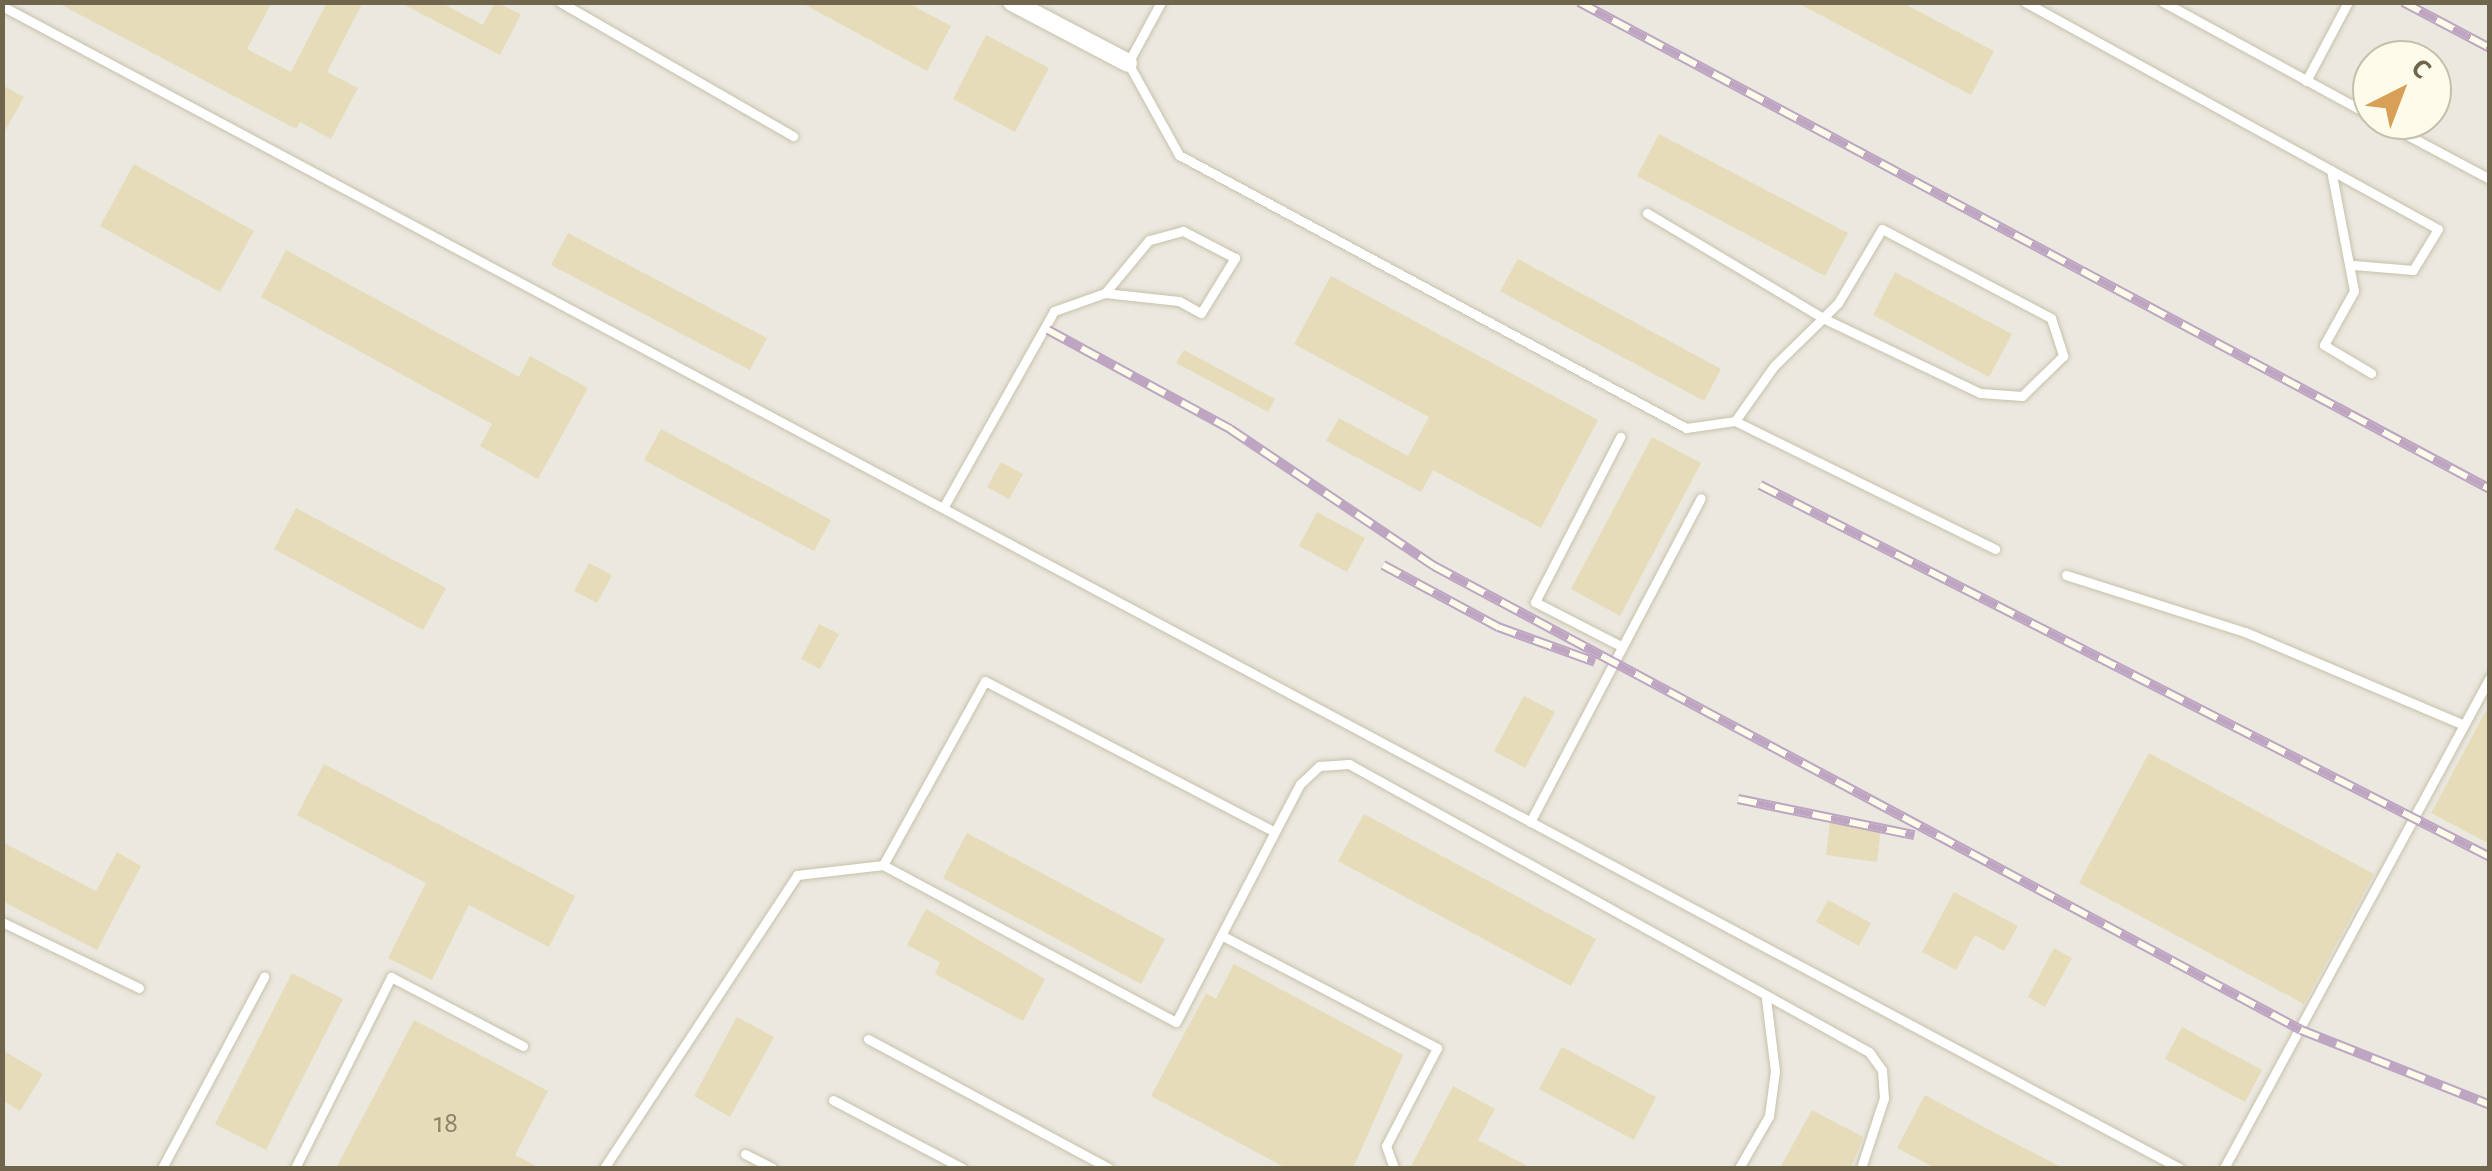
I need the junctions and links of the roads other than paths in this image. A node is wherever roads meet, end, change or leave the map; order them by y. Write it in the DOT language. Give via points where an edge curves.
graph roads {
  1 [pos="560,2"];
  2 [pos="1012,2"];
  3 [pos="1161,2"];
  4 [pos="2025,2"];
  5 [pos="2163,2"];
  6 [pos="2348,2"];
  7 [pos="2,6"];
  8 [pos="1128,63"];
  9 [pos="2306,81"];
  10 [pos="2352,105"];
  11 [pos="793,136"];
  12 [pos="2417,140"];
  13 [pos="2331,170"];
  14 [pos="2490,179"];
  15 [pos="1646,213"];
  16 [pos="2353,266"];
  17 [pos="1105,294"];
  18 [pos="1823,318"];
  19 [pos="2371,373"];
  20 [pos="1735,421"];
  21 [pos="1620,437"];
  22 [pos="1701,498"];
  23 [pos="943,508"];
  24 [pos="1994,549"];
  25 [pos="2066,575"];
  26 [pos="1617,644"];
  27 [pos="2490,677"];
  28 [pos="2464,725"];
  29 [pos="1530,822"];
  30 [pos="1273,831"];
  31 [pos="883,864"];
  32 [pos="2,922"];
  33 [pos="1221,935"];
  34 [pos="264,977"];
  35 [pos="140,988"];
  36 [pos="1766,999"];
  37 [pos="868,1039"];
  38 [pos="523,1046"];
  39 [pos="833,1100"];
  40 [pos="745,1154"];
  41 [pos="2159,1164"];
  42 [pos="162,1168"];
  43 [pos="295,1168"];
  44 [pos="604,1168"];
  45 [pos="772,1168"];
  46 [pos="962,1168"];
  47 [pos="1108,1168"];
  48 [pos="1394,1168"];
  49 [pos="1738,1168"];
  50 [pos="1861,1168"];
  51 [pos="2179,1168"];
  52 [pos="2224,1168"];
  1 -- 11 [label="lane"];
  2 -- 8 [label="street"];
  3 -- 8 [label="lane"];
  4 -- 13 [label="lane"];
  5 -- 9 [label="lane"];
  6 -- 9 [label="lane"];
  7 -- 23 [label="lane"];
  8 -- 20 [label="lane" via="1179,155 1686,428"];
  9 -- 10 [label="lane"];
  12 -- 14 [label="lane"];
  13 -- 16 [label="lane"];
  13 -- 16 [label="lane" via="2438,228 2413,270"];
  15 -- 18 [label="lane"];
  16 -- 19 [label="lane" via="2354,290 2324,345"];
  17 -- 17 [label="lane" via="1149,240 1183,231 1235,258 1201,313 1179,301"];
  17 -- 23 [label="lane" via="1054,310 1039,327"];
  18 -- 18 [label="lane" via="1980,393 2022,396 2063,356 2050,318 1882,230"];
  18 -- 20 [label="lane"];
  20 -- 24 [label="lane"];
  21 -- 26 [label="lane" via="1535,602"];
  22 -- 26 [label="lane"];
  23 -- 29 [label="lane"];
  25 -- 28 [label="lane" via="2246,632"];
  26 -- 29 [label="lane"];
  27 -- 28 [label="lane"];
  28 -- 52 [label="lane"];
  29 -- 41 [label="lane"];
  30 -- 31 [label="lane" via="985,681"];
  30 -- 33 [label="lane"];
  30 -- 36 [label="lane" via="1319,766 1350,764"];
  31 -- 33 [label="lane" via="1176,1022"];
  31 -- 44 [label="lane" via="797,875"];
  32 -- 35 [label="lane"];
  33 -- 48 [label="lane" via="1437,1048 1386,1146"];
  34 -- 42 [label="lane"];
  36 -- 49 [label="lane" via="1775,1071 1768,1116"];
  36 -- 50 [label="lane" via="1869,1052 1882,1070 1879,1134"];
  37 -- 47 [label="lane"];
  38 -- 43 [label="lane" via="391,978"];
  39 -- 46 [label="lane"];
  40 -- 45 [label="lane"];
  41 -- 51 [label="lane"];
}
